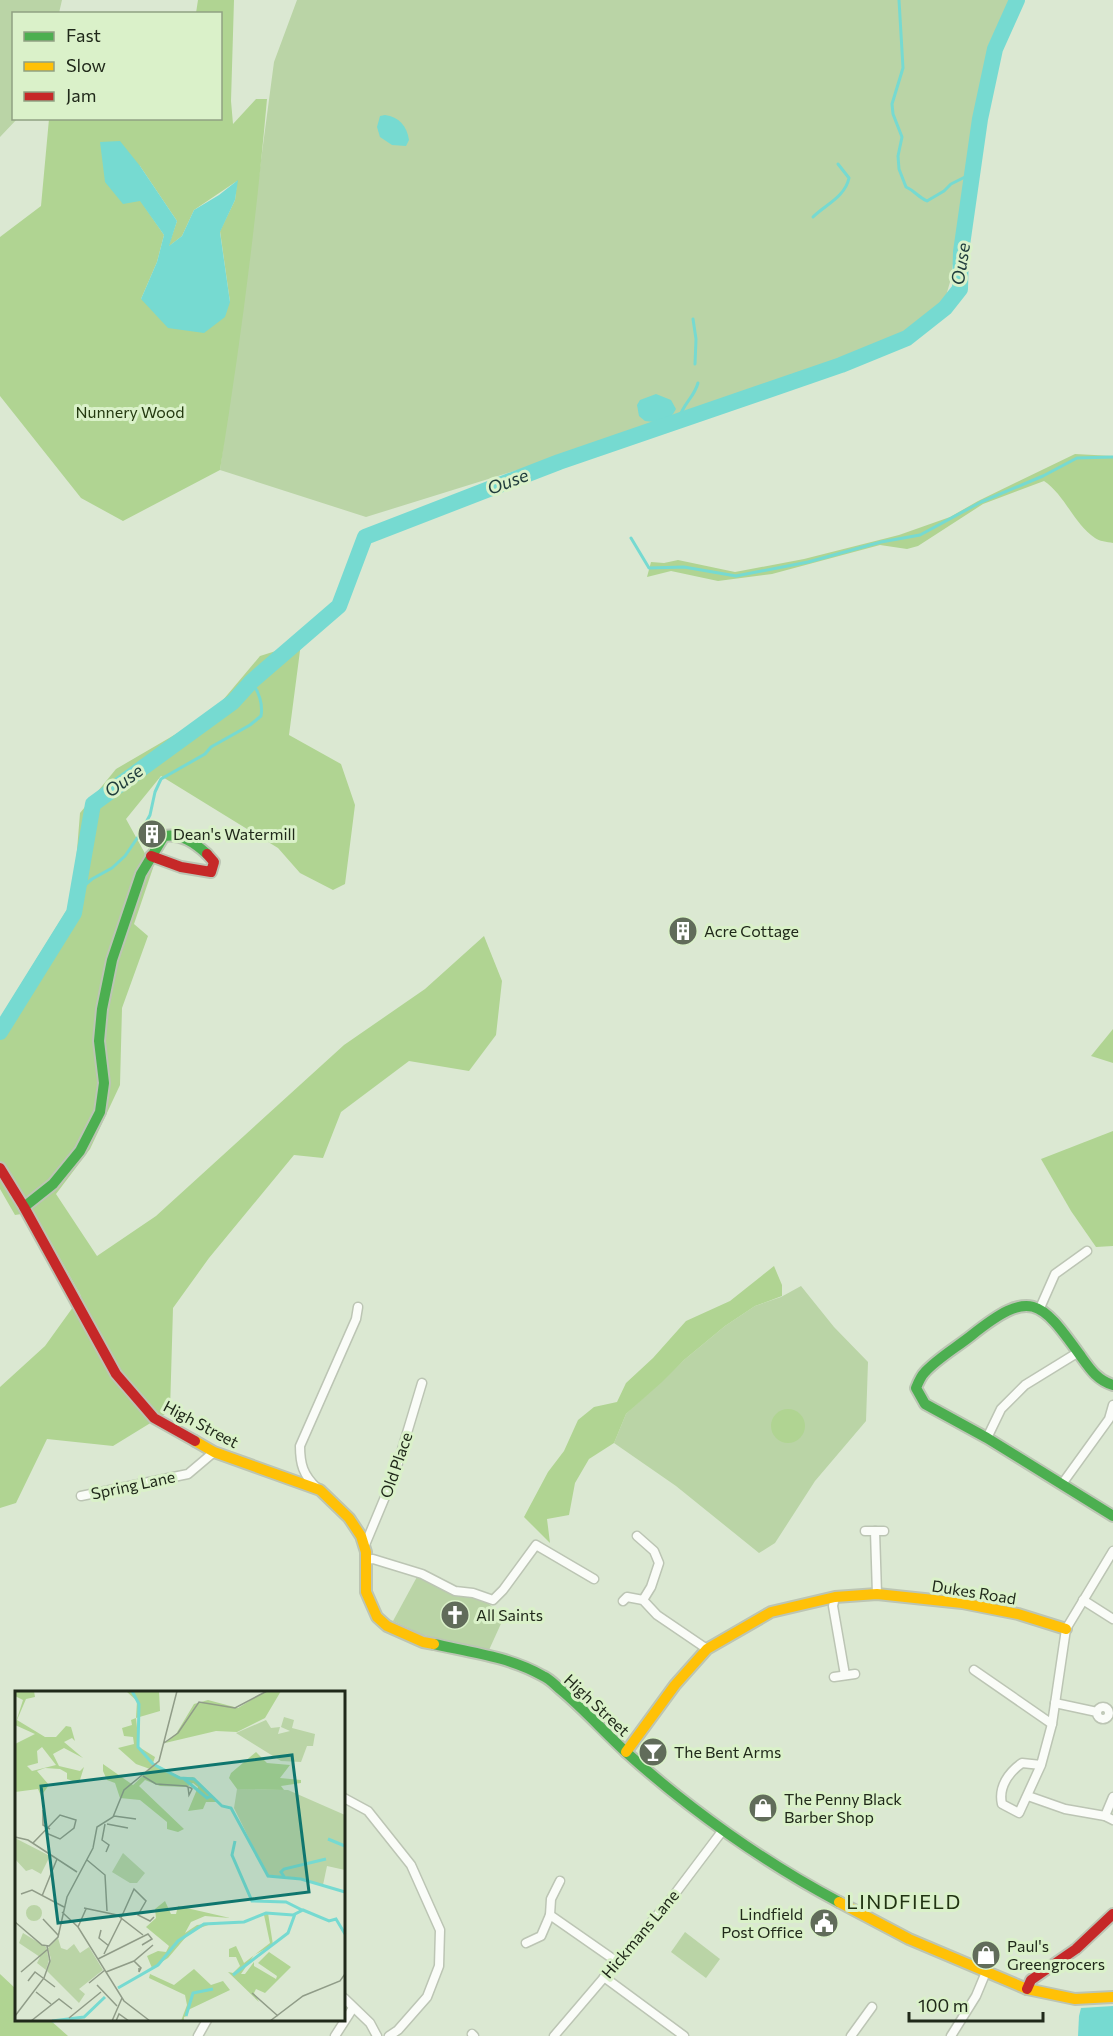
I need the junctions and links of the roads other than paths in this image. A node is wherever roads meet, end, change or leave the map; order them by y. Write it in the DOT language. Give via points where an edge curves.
graph roads {
  1 [pos="151,856"];
  2 [pos="0,1168"];
  3 [pos="24,1207"];
  4 [pos="1087,1251"];
  5 [pos="358,1307"];
  6 [pos="1040,1308"];
  7 [pos="1077,1353"];
  8 [pos="422,1383"];
  9 [pos="1113,1385"];
  10 [pos="1113,1405"];
  11 [pos="987,1438"];
  12 [pos="214,1452"];
  13 [pos="1062,1484"];
  14 [pos="320,1490"];
  15 [pos="81,1496"];
  16 [pos="1113,1516"];
  17 [pos="865,1531"];
  18 [pos="637,1536"];
  19 [pos="365,1545"];
  20 [pos="1113,1551"];
  21 [pos="366,1560"];
  22 [pos="594,1579"];
  23 [pos="877,1594"];
  24 [pos="643,1600"];
  25 [pos="1083,1600"];
  26 [pos="623,1601"];
  27 [pos="831,1601"];
  28 [pos="1113,1619"];
  29 [pos="1066,1629"];
  30 [pos="707,1649"];
  31 [pos="974,1670"];
  32 [pos="834,1677"];
  33 [pos="1055,1703"];
  34 [pos="1097,1712"];
  35 [pos="1052,1724"];
  36 [pos="626,1752"];
  37 [pos="1041,1765"];
  38 [pos="1028,1796"];
  39 [pos="1113,1797"];
  40 [pos="345,1799"];
  41 [pos="1109,1818"];
  42 [pos="723,1830"];
  43 [pos="560,1881"];
  44 [pos="1113,1914"];
  45 [pos="550,1916"];
  46 [pos="526,1943"];
  47 [pos="616,1961"];
  48 [pos="986,1972"];
  49 [pos="604,1977"];
  50 [pos="1027,1989"];
  51 [pos="1113,1997"];
  52 [pos="345,1999"];
  53 [pos="872,2007"];
  54 [pos="353,2008"];
  55 [pos="345,2020"];
  56 [pos="206,2021"];
  57 [pos="345,2021"];
  58 [pos="198,2036"];
  59 [pos="335,2036"];
  60 [pos="377,2036"];
  61 [pos="388,2036"];
  62 [pos="554,2036"];
  63 [pos="684,2036"];
  64 [pos="851,2036"];
  65 [pos="951,2036"];
  1 -- 1 [label="main road" via="164,836 171,833 206,852 214,862 211,872 202,872"];
  1 -- 3 [label="main road" via="129,906 104,1000 99,1041 104,1083 100,1112 80,1151 52,1185"];
  2 -- 3 [label="main road, High Street"];
  3 -- 12 [label="main road, High Street" via="116,1374 154,1418"];
  4 -- 6 [label="street" via="1055,1274"];
  5 -- 14 [label="street" via="300,1446 300,1464"];
  6 -- 7 [label="main road"];
  6 -- 11 [label="main road" via="1027,1305 992,1319 923,1373 916,1388 925,1404"];
  7 -- 9 [label="main road" via="1101,1381"];
  7 -- 11 [label="street" via="1025,1386 1001,1409"];
  8 -- 19 [label="street, Old Place" via="395,1473"];
  10 -- 13 [label="street" via="1109,1419"];
  11 -- 13 [label="main road"];
  12 -- 14 [label="main road, High Street"];
  12 -- 15 [label="street, Spring Lane" via="188,1474"];
  13 -- 16 [label="main road"];
  14 -- 19 [label="main road, High Street" via="349,1518"];
  17 -- 23 [label="street" via="880,1531"];
  18 -- 24 [label="street" via="654,1551 659,1563"];
  19 -- 21 [label="main road, High Street"];
  20 -- 25 [label="street"];
  21 -- 22 [label="street" via="422,1574 455,1591 493,1599 536,1545"];
  21 -- 36 [label="main road, High Street" via="366,1592 377,1617 387,1626 423,1642 502,1659 543,1676"];
  23 -- 27 [label="main road, Dukes Road"];
  23 -- 29 [label="main road, Dukes Road" via="962,1603"];
  24 -- 26 [label="street" via="627,1597"];
  24 -- 30 [label="street" via="657,1615"];
  25 -- 28 [label="street"];
  25 -- 29 [label="street"];
  27 -- 30 [label="main road, Dukes Road" via="771,1612"];
  27 -- 32 [label="street" via="850,1674"];
  29 -- 33 [label="street"];
  30 -- 36 [label="main road, Dukes Road"];
  31 -- 35 [label="street"];
  33 -- 34 [label="street"];
  33 -- 35 [label="street"];
  35 -- 37 [label="street"];
  36 -- 42 [label="main road, High Street"];
  37 -- 38 [label="street"];
  37 -- 38 [label="street" via="1022,1763 1011,1771 1000,1794 1002,1804 1019,1813"];
  38 -- 41 [label="street"];
  39 -- 41 [label="street"];
  40 -- 61 [label="street" via="368,1811 411,1865 440,1930 439,1966 427,1997"];
  42 -- 47 [label="street, Hickmans Lane"];
  42 -- 48 [label="main road, High Street" via="854,1911"];
  43 -- 45 [label="street" via="551,1899"];
  44 -- 50 [label="main road" via="1076,1949 1031,1980"];
  45 -- 46 [label="street" via="541,1936"];
  45 -- 47 [label="street"];
  47 -- 49 [label="street, Hickmans Lane"];
  48 -- 50 [label="main road, High Street"];
  48 -- 65 [label="street"];
  49 -- 62 [label="street, Hickmans Lane"];
  49 -- 63 [label="street"];
  50 -- 51 [label="main road, High Street" via="1075,1999"];
  52 -- 54 [label="street"];
  53 -- 64 [label="street"];
  54 -- 55 [label="street"];
  54 -- 60 [label="street" via="370,2023"];
  56 -- 58 [label="street"];
  57 -- 59 [label="street"];
}
